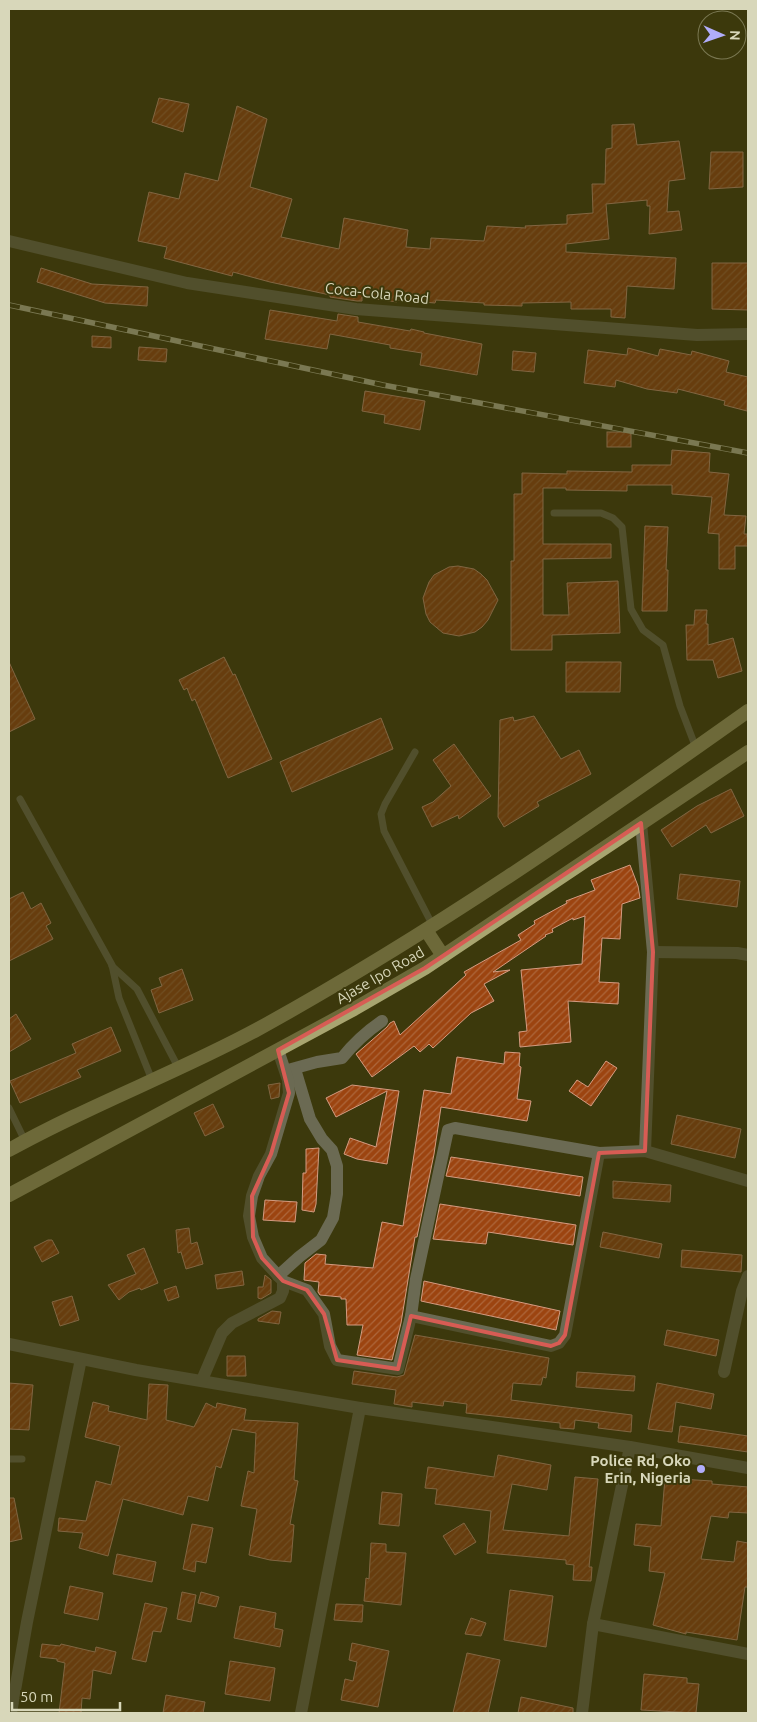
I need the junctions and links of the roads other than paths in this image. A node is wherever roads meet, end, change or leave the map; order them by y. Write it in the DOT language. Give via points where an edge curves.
graph roads {
  1 [pos="9,241"];
  2 [pos="748,334"];
  3 [pos="554,513"];
  4 [pos="748,711"];
  5 [pos="696,748"];
  6 [pos="416,752"];
  7 [pos="748,752"];
  8 [pos="20,799"];
  9 [pos="641,823"];
  10 [pos="430,928"];
  11 [pos="653,952"];
  12 [pos="748,955"];
  13 [pos="443,956"];
  14 [pos="112,965"];
  15 [pos="382,1021"];
  16 [pos="278,1050"];
  17 [pos="178,1067"];
  18 [pos="290,1070"];
  19 [pos="152,1080"];
  20 [pos="9,1108"];
  21 [pos="25,1141"];
  22 [pos="9,1150"];
  23 [pos="645,1151"];
  24 [pos="599,1153"];
  25 [pos="748,1181"];
  26 [pos="9,1195"];
  27 [pos="748,1276"];
  28 [pos="281,1279"];
  29 [pos="412,1316"];
  30 [pos="9,1344"];
  31 [pos="81,1359"];
  32 [pos="724,1372"];
  33 [pos="202,1380"];
  34 [pos="360,1408"];
  35 [pos="630,1447"];
  36 [pos="22,1458"];
  37 [pos="9,1459"];
  38 [pos="748,1468"];
  39 [pos="594,1624"];
  40 [pos="748,1654"];
  41 [pos="11,1713"];
  42 [pos="301,1713"];
  43 [pos="582,1713"];
  1 -- 2 [label="street, Coca-Cola Road" via="187,284 356,310 698,335"];
  3 -- 5 [label="lane" via="601,513 613,518 622,528 631,609 643,630 663,645"];
  4 -- 5 [label="highway, Ajase Ipo Road"];
  5 -- 10 [label="highway, Ajase Ipo Road"];
  6 -- 10 [label="lane" via="381,814 384,831"];
  7 -- 9 [label="highway, Ajase Ipo Road"];
  8 -- 14 [label="lane"];
  9 -- 11 [label="street"];
  9 -- 13 [label="highway, Ajase Ipo Road"];
  10 -- 13 [label="highway"];
  10 -- 17 [label="highway, Ajase Ipo Road" via="256,1029"];
  11 -- 12 [label="street"];
  11 -- 23 [label="street"];
  13 -- 16 [label="highway, Ajase Ipo Road"];
  14 -- 17 [label="lane" via="137,988"];
  14 -- 19 [label="lane" via="119,998"];
  15 -- 18 [label="street" via="366,1032 342,1058"];
  16 -- 18 [label="street"];
  16 -- 26 [label="highway, Ajase Ipo Road"];
  17 -- 19 [label="highway, Ajase Ipo Road"];
  18 -- 28 [label="street" via="286,1108 271,1154 252,1196 249,1216 262,1258"];
  18 -- 28 [label="street" via="310,1119 332,1150 338,1166 337,1194 333,1218 321,1240 299,1257"];
  19 -- 21 [label="highway, Ajase Ipo Road"];
  20 -- 21 [label="lane"];
  21 -- 22 [label="highway, Ajase Ipo Road"];
  23 -- 24 [label="street"];
  23 -- 25 [label="street"];
  24 -- 29 [label="street" via="455,1128 448,1130 416,1278"];
  24 -- 29 [label="street" via="565,1335 559,1343 551,1346"];
  27 -- 32 [label="street"];
  28 -- 29 [label="street" via="306,1290 324,1314 330,1346 337,1360 398,1369"];
  28 -- 33 [label="street" via="283,1291 280,1298 247,1314 222,1333"];
  30 -- 31 [label="street"];
  31 -- 33 [label="street"];
  31 -- 41 [label="street"];
  33 -- 34 [label="street"];
  34 -- 35 [label="street"];
  34 -- 42 [label="street"];
  35 -- 38 [label="street"];
  35 -- 39 [label="street"];
  36 -- 37 [label="lane"];
  39 -- 40 [label="street"];
  39 -- 43 [label="street"];
}
